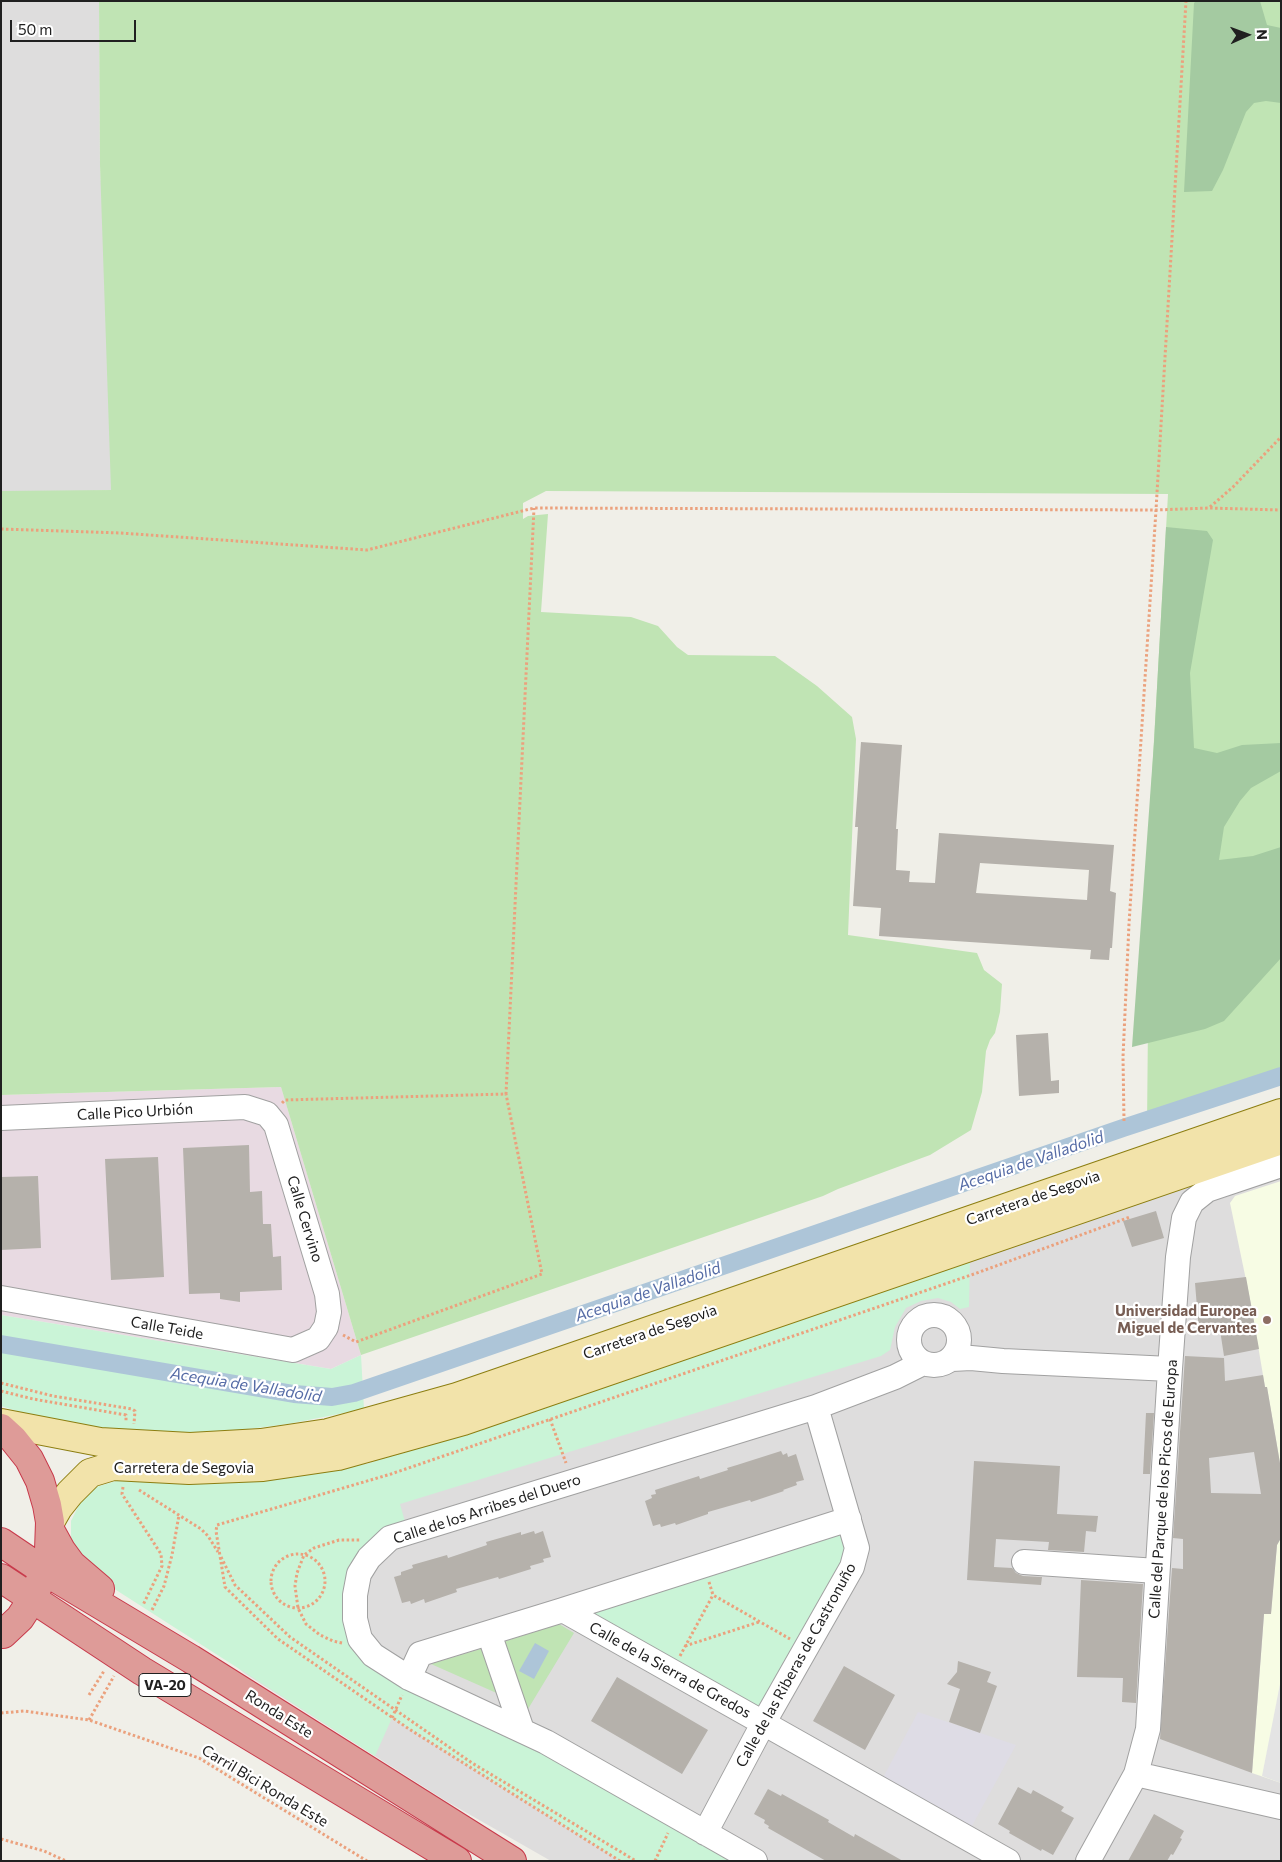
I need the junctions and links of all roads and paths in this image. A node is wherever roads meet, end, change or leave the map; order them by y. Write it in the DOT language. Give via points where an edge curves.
graph roads {
  1 [pos="1186,1"];
  2 [pos="1281,437"];
  3 [pos="534,508"];
  4 [pos="1209,508"];
  5 [pos="1156,510"];
  6 [pos="1281,510"];
  7 [pos="1,529"];
  8 [pos="506,1094"];
  9 [pos="1281,1113"];
  10 [pos="267,1114"];
  11 [pos="1,1118"];
  12 [pos="1124,1121"];
  13 [pos="1281,1140"];
  14 [pos="1281,1165"];
  15 [pos="1137,1214"];
  16 [pos="1,1298"];
  17 [pos="326,1327"];
  18 [pos="960,1355"];
  19 [pos="917,1356"];
  20 [pos="1170,1369"];
  21 [pos="1,1383"];
  22 [pos="1,1391"];
  23 [pos="816,1407"];
  24 [pos="550,1419"];
  25 [pos="1,1423"];
  26 [pos="126,1424"];
  27 [pos="1,1428"];
  28 [pos="134,1431"];
  29 [pos="123,1481"];
  30 [pos="572,1481"];
  31 [pos="131,1485"];
  32 [pos="179,1515"];
  33 [pos="849,1519"];
  34 [pos="50,1526"];
  35 [pos="1,1542"];
  36 [pos="377,1550"];
  37 [pos="219,1554"];
  38 [pos="304,1555"];
  39 [pos="1024,1562"];
  40 [pos="702,1566"];
  41 [pos="1158,1570"];
  42 [pos="44,1571"];
  43 [pos="1,1578"];
  44 [pos="713,1595"];
  45 [pos="33,1598"];
  46 [pos="141,1608"];
  47 [pos="298,1608"];
  48 [pos="563,1610"];
  49 [pos="150,1612"];
  50 [pos="760,1622"];
  51 [pos="489,1633"];
  52 [pos="2,1635"];
  53 [pos="87,1635"];
  54 [pos="360,1639"];
  55 [pos="685,1646"];
  56 [pos="807,1648"];
  57 [pos="191,1659"];
  58 [pos="104,1671"];
  59 [pos="672,1671"];
  60 [pos="114,1676"];
  61 [pos="409,1678"];
  62 [pos="89,1695"];
  63 [pos="1,1713"];
  64 [pos="89,1720"];
  65 [pos="764,1722"];
  66 [pos="522,1730"];
  67 [pos="1136,1774"];
  68 [pos="1281,1807"];
  69 [pos="676,1816"];
  70 [pos="705,1833"];
  71 [pos="1,1839"];
  72 [pos="66,1861"];
  73 [pos="367,1861"];
  74 [pos="457,1861"];
  75 [pos="512,1861"];
  76 [pos="620,1861"];
  77 [pos="636,1861"];
  78 [pos="655,1861"];
  79 [pos="755,1861"];
  80 [pos="1008,1861"];
  81 [pos="1088,1861"];
  1 -- 5 [label="path"];
  2 -- 4 [label="path"];
  3 -- 5 [label="path"];
  3 -- 7 [label="path" via="367,550 120,532"];
  3 -- 8 [label="path"];
  4 -- 5 [label="path"];
  4 -- 6 [label="path"];
  5 -- 12 [label="path" via="1129,924 1123,1056"];
  8 -- 10 [label="path" via="286,1100"];
  8 -- 17 [label="path" via="542,1274 356,1342"];
  9 -- 25 [label="main road, Carretera de Segovia" via="475,1391 328,1433 261,1443 190,1446 100,1442"];
  10 -- 11 [label="street, Calle Pico Urbión" via="245,1107"];
  10 -- 17 [label="street, Calle Cervino" via="276,1125 327,1294 329,1312"];
  13 -- 34 [label="main road, Carretera de Segovia" via="463,1422 338,1456 263,1467 190,1470 113,1466 90,1473 58,1508"];
  14 -- 20 [label="street, Calle del Parque de los Picos de Europa" via="1207,1190 1192,1202 1184,1218 1178,1257"];
  15 -- 24 [label="path" via="974,1274"];
  16 -- 17 [label="street, Calle Teide" via="293,1350 318,1339"];
  18 -- 19 [label="street" via="938,1366 930,1366"];
  18 -- 19 [label="street" via="958,1330 953,1323 938,1315 921,1319 914,1325 909,1341"];
  18 -- 20 [label="street" via="1003,1361"];
  19 -- 23 [label="street, Calle de los Arribes del Duero" via="895,1377"];
  20 -- 41 [label="street, Calle del Parque de los Picos de Europa"];
  21 -- 28 [label="path" via="53,1396 132,1409 135,1411"];
  22 -- 26 [label="path" via="126,1415"];
  23 -- 30 [label="street, Calle de los Arribes del Duero"];
  23 -- 33 [label="street, Calle de las Riberas de Castronuño"];
  24 -- 30 [label="path"];
  24 -- 37 [label="path" via="391,1474 217,1525"];
  27 -- 34 [label="highway" via="29,1459 40,1481"];
  29 -- 46 [label="path" via="122,1494 161,1554 162,1566"];
  30 -- 36 [label="street, Calle de los Arribes del Duero" via="390,1538"];
  31 -- 32 [label="path"];
  32 -- 37 [label="path" via="204,1533"];
  32 -- 49 [label="path" via="164,1586"];
  33 -- 40 [label="street"];
  33 -- 56 [label="street, Calle de las Riberas de Castronuño" via="857,1548 852,1567"];
  34 -- 42 [label="highway"];
  34 -- 57 [label="highway" via="60,1550 72,1565 146,1621 178,1640"];
  35 -- 42 [label="highway, Ronda Este"];
  36 -- 38 [label="path" via="361,1540 339,1540"];
  36 -- 54 [label="street, Calle de los Arribes del Duero" via="359,1574 355,1594 355,1619"];
  37 -- 76 [label="path" via="225,1587 278,1639 408,1729"];
  37 -- 77 [label="path" via="235,1585 290,1637 472,1763"];
  38 -- 47 [label="path" via="295,1586"];
  38 -- 47 [label="path" via="319,1564 325,1580 320,1597 305,1608"];
  38 -- 47 [label="path" via="296,1554 280,1560 271,1575 270,1584 279,1601"];
  39 -- 41 [label="street"];
  40 -- 44 [label="path"];
  40 -- 48 [label="street"];
  41 -- 67 [label="street, Calle del Parque de los Picos de Europa" via="1148,1730"];
  42 -- 45 [label="highway"];
  42 -- 57 [label="highway, Ronda Este / VA-20"];
  43 -- 45 [label="highway"];
  44 -- 50 [label="path"];
  44 -- 55 [label="path"];
  45 -- 52 [label="highway" via="20,1618"];
  45 -- 53 [label="highway, VA-20"];
  47 -- 54 [label="path" via="306,1624 320,1635 344,1643"];
  48 -- 51 [label="street"];
  48 -- 59 [label="street, Calle de la Sierra de Gredos"];
  50 -- 55 [label="path"];
  50 -- 56 [label="path"];
  51 -- 61 [label="street" via="420,1654"];
  51 -- 66 [label="street"];
  52 -- 53 [label="highway" via="18,1627 40,1623"];
  53 -- 74 [label="highway, VA-20"];
  54 -- 61 [label="street" via="373,1655"];
  55 -- 59 [label="path"];
  56 -- 65 [label="street, Calle de las Riberas de Castronuño"];
  57 -- 75 [label="highway, Ronda Este / VA-20"];
  58 -- 62 [label="path"];
  59 -- 65 [label="street, Calle de la Sierra de Gredos"];
  60 -- 64 [label="path"];
  61 -- 66 [label="street"];
  63 -- 64 [label="path, Carril Bici Ronda Este" via="24,1711"];
  64 -- 73 [label="path, Carril Bici Ronda Este" via="199,1758"];
  65 -- 70 [label="street, Calle de las Riberas de Castronuño"];
  65 -- 80 [label="street, Calle de la Sierra de Gredos"];
  66 -- 69 [label="street"];
  67 -- 68 [label="street"];
  67 -- 81 [label="street, Calle del Parque de los Picos de Europa"];
  69 -- 70 [label="street"];
  69 -- 78 [label="path"];
  70 -- 79 [label="street"];
  71 -- 72 [label="path" via="44,1850"];
}
